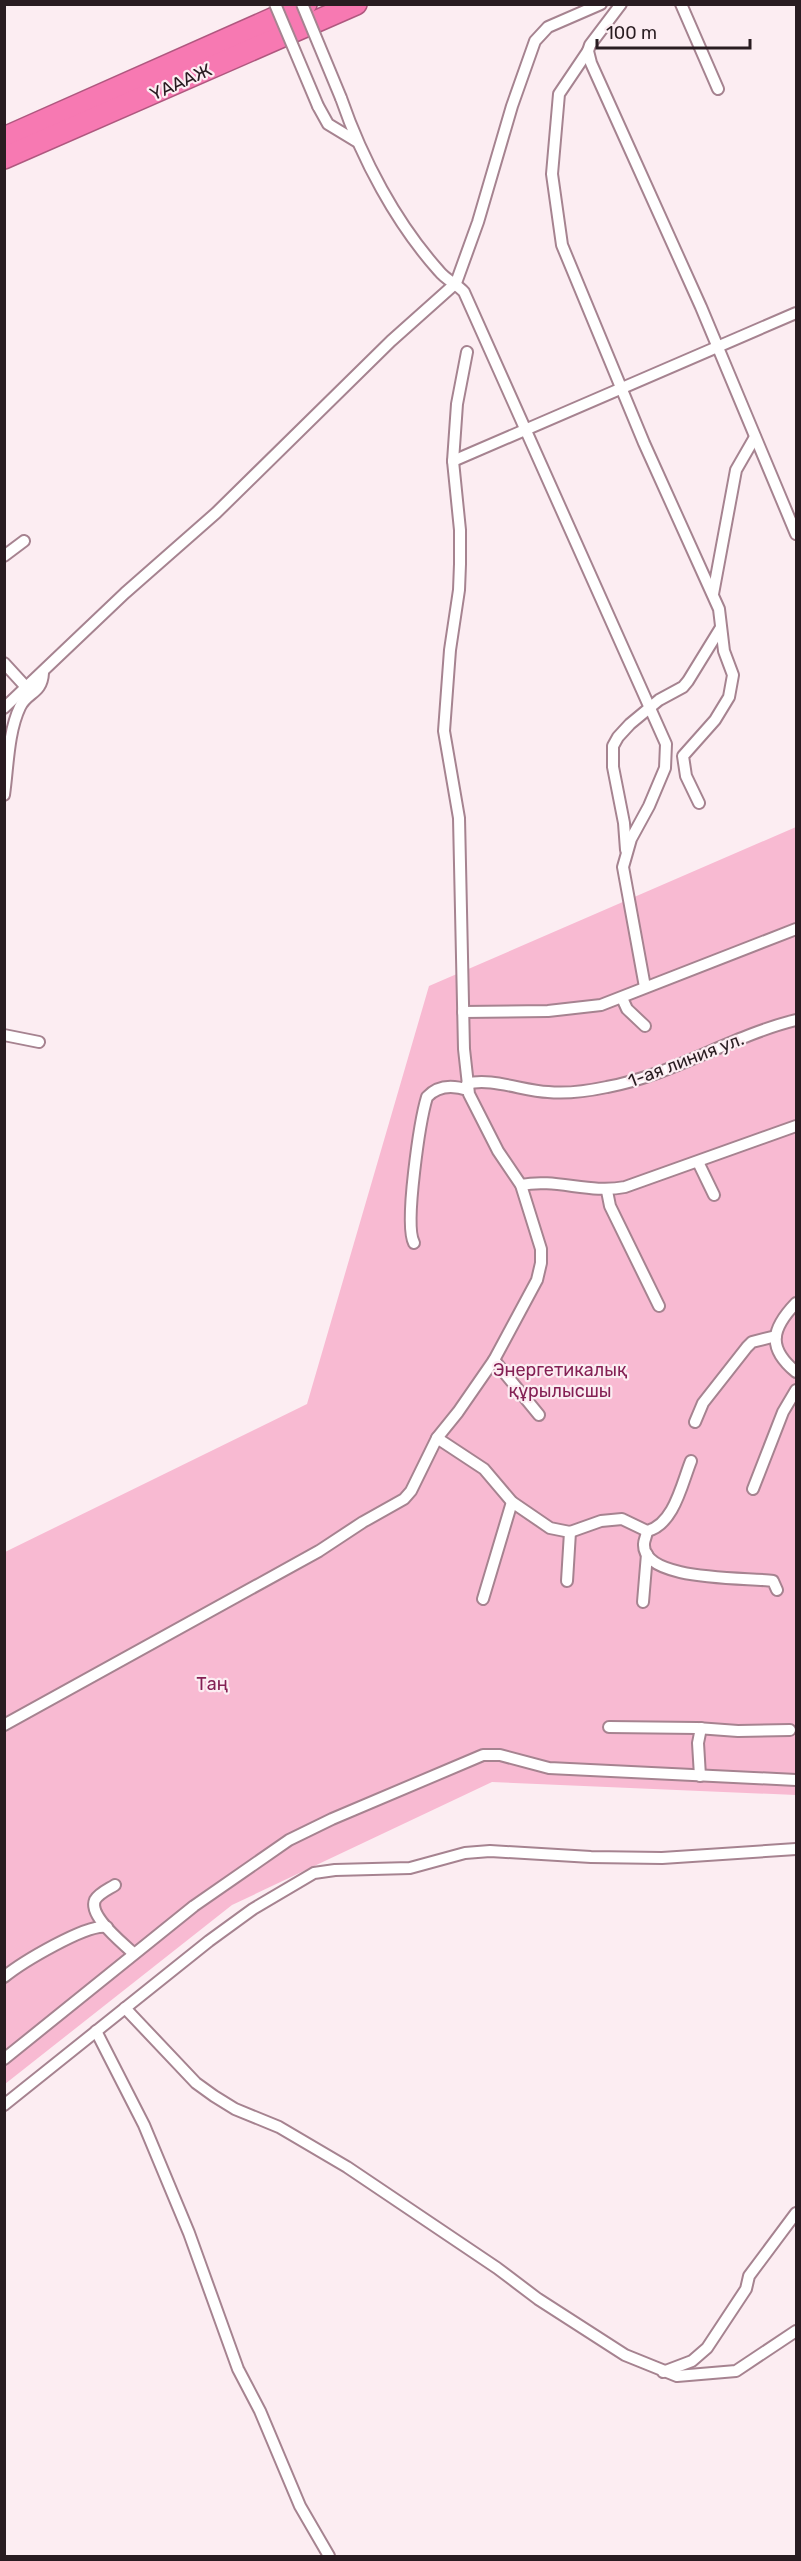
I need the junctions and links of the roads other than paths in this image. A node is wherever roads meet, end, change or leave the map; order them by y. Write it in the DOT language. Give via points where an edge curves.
graph roads {
  1 [pos="275,4"];
  2 [pos="304,4"];
  3 [pos="356,4"];
  4 [pos="601,4"];
  5 [pos="621,4"];
  6 [pos="681,4"];
  7 [pos="588,51"];
  8 [pos="718,89"];
  9 [pos="4,138"];
  10 [pos="356,141"];
  11 [pos="4,158"];
  12 [pos="456,283"];
  13 [pos="796,313"];
  14 [pos="717,347"];
  15 [pos="467,352"];
  16 [pos="621,389"];
  17 [pos="524,429"];
  18 [pos="755,437"];
  19 [pos="453,460"];
  20 [pos="796,534"];
  21 [pos="24,541"];
  22 [pos="4,556"];
  23 [pos="712,594"];
  24 [pos="720,629"];
  25 [pos="4,663"];
  26 [pos="43,673"];
  27 [pos="26,687"];
  28 [pos="4,708"];
  29 [pos="649,708"];
  30 [pos="4,795"];
  31 [pos="699,803"];
  32 [pos="626,853"];
  33 [pos="796,929"];
  34 [pos="645,987"];
  35 [pos="622,998"];
  36 [pos="463,1011"];
  37 [pos="796,1020"];
  38 [pos="645,1026"];
  39 [pos="4,1035"];
  40 [pos="39,1042"];
  41 [pos="467,1087"];
  42 [pos="796,1126"];
  43 [pos="698,1162"];
  44 [pos="521,1185"];
  45 [pos="607,1191"];
  46 [pos="714,1195"];
  47 [pos="414,1243"];
  48 [pos="796,1303"];
  49 [pos="659,1306"];
  50 [pos="776,1336"];
  51 [pos="494,1360"];
  52 [pos="796,1372"];
  53 [pos="796,1390"];
  54 [pos="539,1415"];
  55 [pos="695,1422"];
  56 [pos="437,1438"];
  57 [pos="692,1461"];
  58 [pos="753,1489"];
  59 [pos="512,1502"];
  60 [pos="647,1531"];
  61 [pos="570,1532"];
  62 [pos="647,1554"];
  63 [pos="567,1581"];
  64 [pos="777,1590"];
  65 [pos="483,1599"];
  66 [pos="643,1602"];
  67 [pos="4,1725"];
  68 [pos="609,1727"];
  69 [pos="701,1728"];
  70 [pos="790,1730"];
  71 [pos="700,1776"];
  72 [pos="796,1780"];
  73 [pos="796,1849"];
  74 [pos="115,1885"];
  75 [pos="107,1927"];
  76 [pos="134,1953"];
  77 [pos="4,1977"];
  78 [pos="125,2008"];
  79 [pos="96,2031"];
  80 [pos="4,2059"];
  81 [pos="4,2105"];
  82 [pos="796,2213"];
  83 [pos="796,2331"];
  84 [pos="663,2372"];
  85 [pos="329,2556"];
  1 -- 10 [label="street, bridge" via="328,124"];
  2 -- 9 [label="highway, ҮАААЖ"];
  2 -- 10 [label="street, bridge"];
  3 -- 11 [label="highway, ҮАААЖ"];
  4 -- 12 [label="street" via="548,27 535,41"];
  5 -- 7 [label="street"];
  6 -- 8 [label="street"];
  7 -- 14 [label="street"];
  7 -- 16 [label="street" via="560,94 552,174 562,245"];
  10 -- 12 [label="street" via="394,211 441,273"];
  12 -- 17 [label="street" via="464,292"];
  12 -- 26 [label="street"];
  13 -- 14 [label="street"];
  14 -- 16 [label="street"];
  14 -- 18 [label="street"];
  15 -- 19 [label="street" via="457,404"];
  16 -- 17 [label="street"];
  16 -- 23 [label="street"];
  17 -- 19 [label="street"];
  17 -- 29 [label="street"];
  18 -- 20 [label="street"];
  18 -- 23 [label="street" via="736,470"];
  19 -- 36 [label="street" via="460,564 444,731 459,818"];
  21 -- 22 [label="street"];
  23 -- 24 [label="street"];
  24 -- 29 [label="street" via="688,681"];
  24 -- 31 [label="street" via="733,675 732,687 715,720 683,756 686,776"];
  25 -- 27 [label="street"];
  26 -- 27 [label="street"];
  26 -- 30 [label="street" via="39,687 19,709"];
  27 -- 28 [label="street"];
  29 -- 32 [label="street" via="666,744 666,760"];
  29 -- 32 [label="street" via="618,736 613,746"];
  32 -- 34 [label="street" via="623,876"];
  33 -- 34 [label="street"];
  34 -- 35 [label="street"];
  35 -- 36 [label="street" via="567,1009"];
  35 -- 38 [label="street" via="627,1009"];
  36 -- 41 [label="street"];
  37 -- 41 [label="street, 1-ая линия ул." via="641,1079 607,1088 549,1093 484,1082"];
  39 -- 40 [label="street"];
  41 -- 44 [label="street" via="498,1151"];
  41 -- 47 [label="street, 1-ая линия ул." via="447,1086 427,1097 411,1214"];
  42 -- 43 [label="street"];
  43 -- 45 [label="street"];
  43 -- 46 [label="street"];
  44 -- 45 [label="street" via="544,1183"];
  44 -- 51 [label="street" via="542,1263 537,1280"];
  45 -- 49 [label="street" via="610,1206"];
  48 -- 50 [label="street"];
  50 -- 52 [label="street" via="778,1353"];
  50 -- 55 [label="street" via="752,1342 703,1403"];
  51 -- 54 [label="street"];
  51 -- 56 [label="street"];
  53 -- 58 [label="street" via="783,1412"];
  56 -- 59 [label="street" via="484,1469"];
  56 -- 67 [label="street" via="416,1485 404,1499 319,1551"];
  57 -- 60 [label="street" via="664,1522"];
  59 -- 61 [label="street" via="550,1528"];
  59 -- 65 [label="street"];
  60 -- 61 [label="street" via="622,1519 601,1521"];
  60 -- 62 [label="street"];
  61 -- 63 [label="street"];
  62 -- 64 [label="street" via="668,1569 773,1581"];
  62 -- 66 [label="street"];
  68 -- 69 [label="street"];
  69 -- 70 [label="street"];
  69 -- 71 [label="street"];
  71 -- 72 [label="street"];
  71 -- 76 [label="street" via="549,1768 500,1755 483,1755 289,1840"];
  73 -- 78 [label="street" via="662,1858 490,1851 410,1868 314,1873 244,1915"];
  74 -- 75 [label="street" via="95,1900 97,1916"];
  75 -- 76 [label="street"];
  75 -- 77 [label="street" via="82,1931"];
  76 -- 80 [label="street"];
  78 -- 79 [label="street"];
  78 -- 84 [label="street" via="196,2083 214,2096 312,2146 604,2342"];
  79 -- 81 [label="street"];
  79 -- 85 [label="street" via="144,2126 238,2369 300,2506"];
  82 -- 84 [label="street" via="749,2276 746,2289 706,2349 692,2361"];
  83 -- 84 [label="street" via="736,2371 677,2376"];
}
